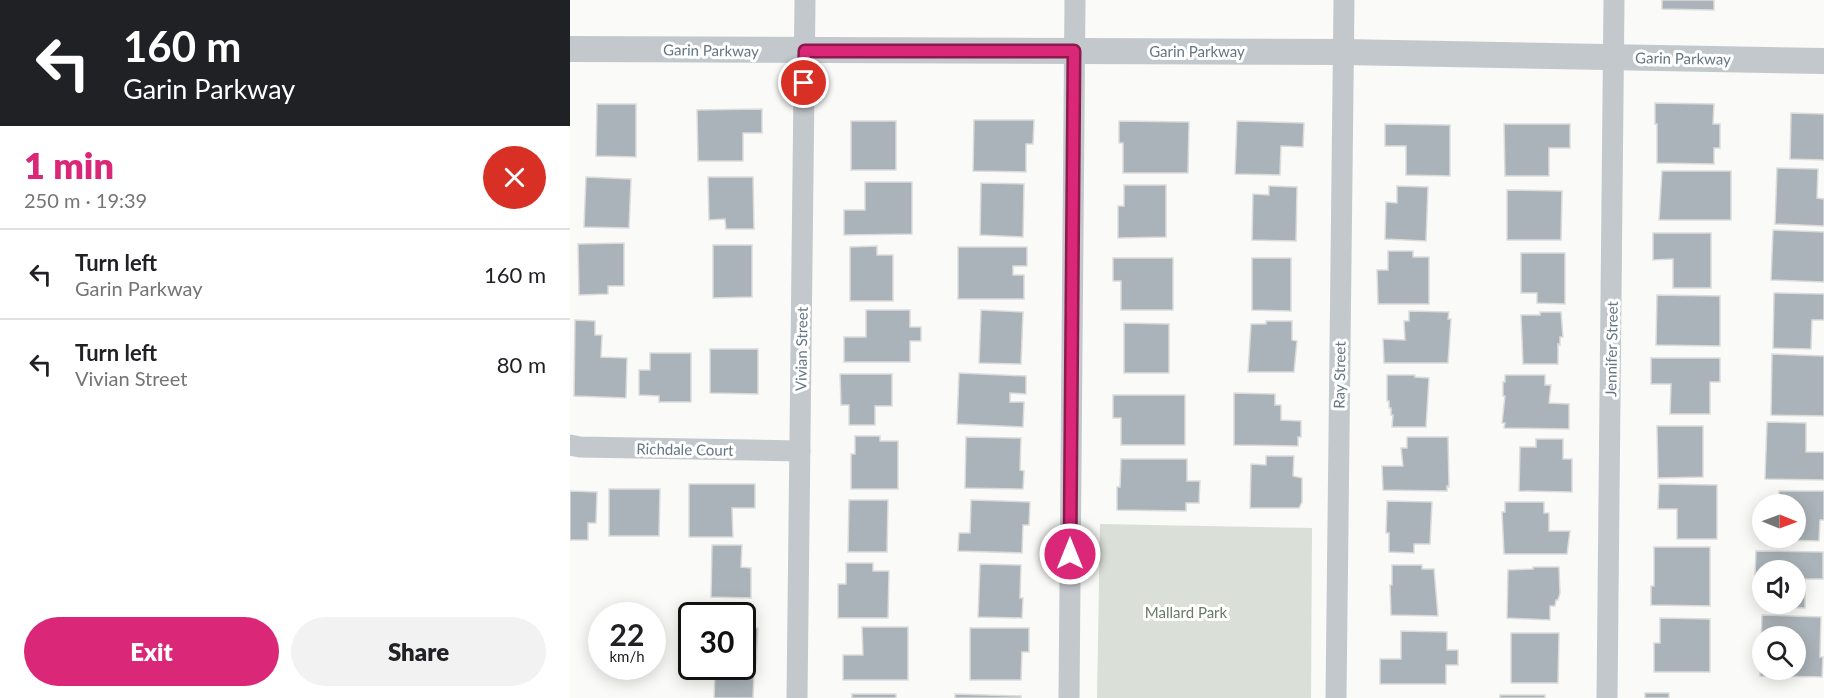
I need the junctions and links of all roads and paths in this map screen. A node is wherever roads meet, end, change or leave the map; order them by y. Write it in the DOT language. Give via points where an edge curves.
graph roads {
  1 [pos="805,0"];
  2 [pos="1074,0"];
  3 [pos="1344,0"];
  4 [pos="1614,0"];
  5 [pos="570,49"];
  6 [pos="805,51"];
  7 [pos="1074,51"];
  8 [pos="1343,52"];
  9 [pos="1613,56"];
  10 [pos="1824,61"];
  11 [pos="570,445"];
  12 [pos="800,451"];
  13 [pos="797,698"];
  14 [pos="1069,698"];
  15 [pos="1336,698"];
  16 [pos="1607,698"];
  1 -- 6 [label="street, Vivian Street"];
  2 -- 7 [label="street"];
  3 -- 8 [label="street, Ray Street"];
  4 -- 9 [label="street, Jennifer Street"];
  5 -- 6 [label="street, Garin Parkway"];
  6 -- 7 [label="street, Garin Parkway"];
  6 -- 12 [label="street, Vivian Street"];
  7 -- 8 [label="street, Garin Parkway"];
  7 -- 14 [label="street"];
  8 -- 9 [label="street, Garin Parkway"];
  8 -- 15 [label="street, Ray Street"];
  9 -- 10 [label="street, Garin Parkway"];
  9 -- 16 [label="street, Jennifer Street"];
  11 -- 12 [label="street, Richdale Court"];
  12 -- 13 [label="street, Vivian Street"];
}
